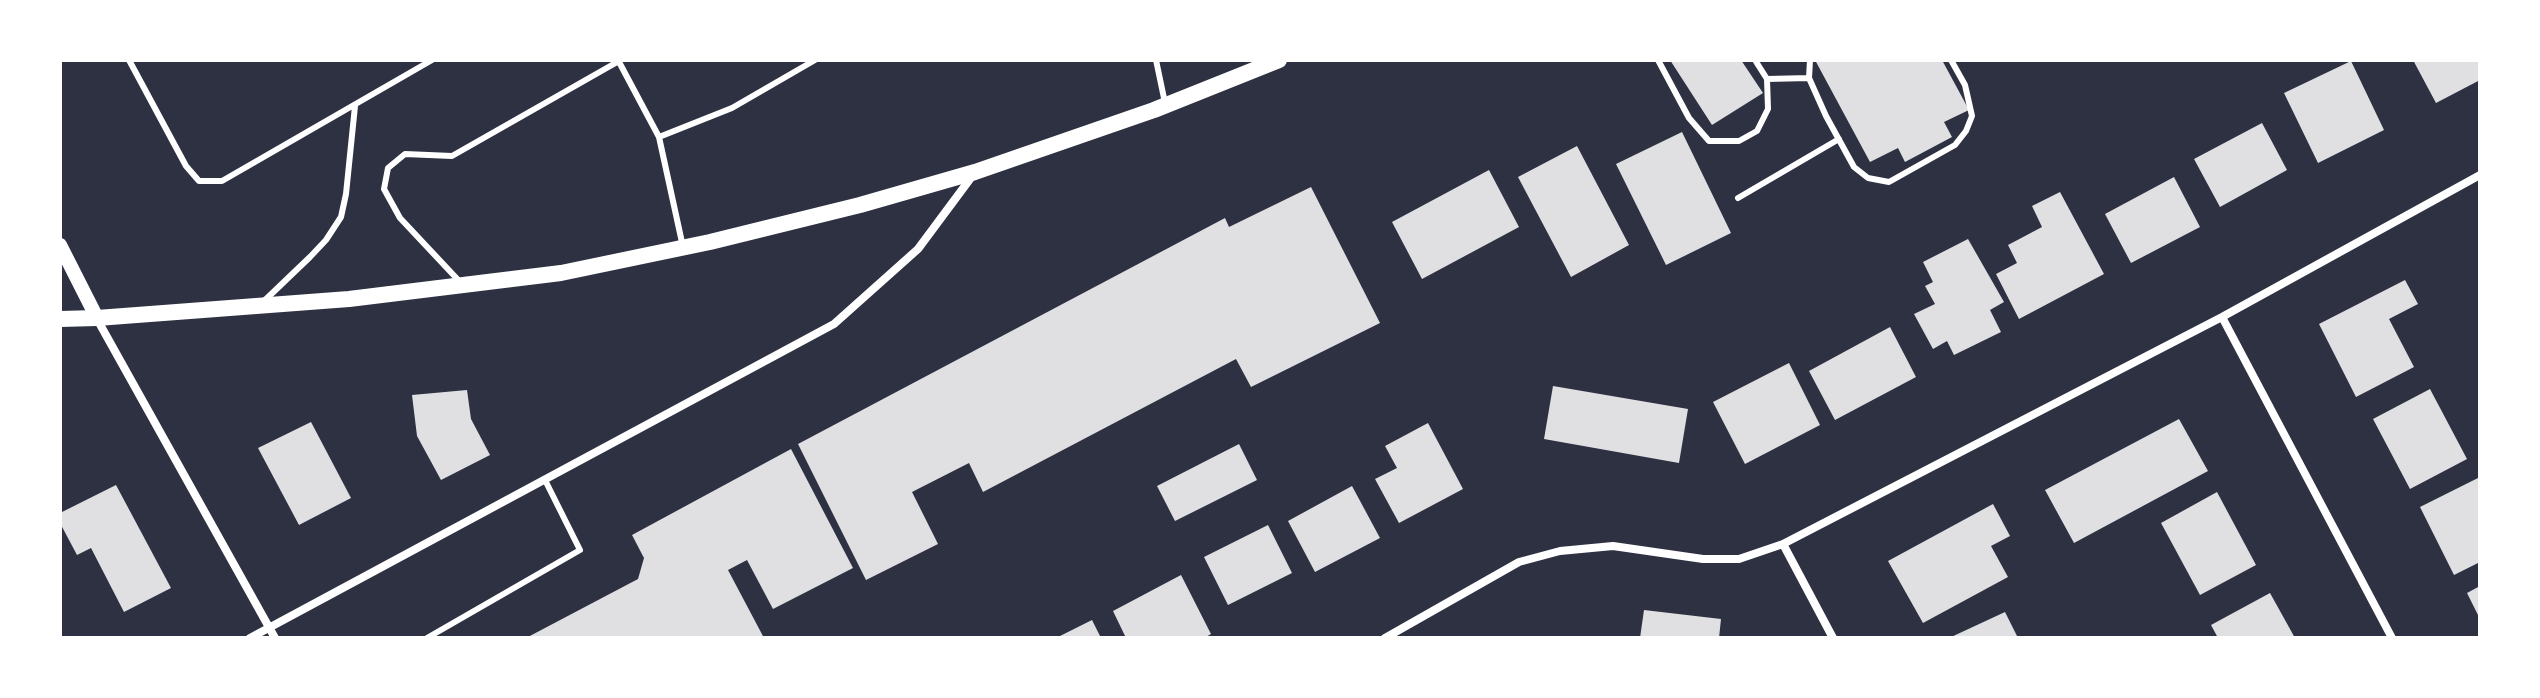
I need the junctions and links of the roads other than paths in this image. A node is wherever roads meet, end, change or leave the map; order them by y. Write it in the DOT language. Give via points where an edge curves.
graph roads {
  1 [pos="129,60"];
  2 [pos="432,60"];
  3 [pos="619,60"];
  4 [pos="815,60"];
  5 [pos="1156,60"];
  6 [pos="1279,60"];
  7 [pos="1658,60"];
  8 [pos="1755,60"];
  9 [pos="1810,60"];
  10 [pos="1951,60"];
  11 [pos="1809,78"];
  12 [pos="1767,79"];
  13 [pos="355,106"];
  14 [pos="1165,106"];
  15 [pos="659,137"];
  16 [pos="1839,139"];
  17 [pos="975,172"];
  18 [pos="2480,175"];
  19 [pos="1738,198"];
  20 [pos="60,245"];
  21 [pos="683,247"];
  22 [pos="463,285"];
  23 [pos="259,306"];
  24 [pos="2222,317"];
  25 [pos="97,318"];
  26 [pos="60,319"];
  27 [pos="545,480"];
  28 [pos="1783,544"];
  29 [pos="270,628"];
  30 [pos="250,638"];
  31 [pos="275,638"];
  32 [pos="427,638"];
  33 [pos="1385,638"];
  34 [pos="1833,638"];
  35 [pos="2392,638"];
  1 -- 13 [label="lane" via="199,181 222,181"];
  2 -- 13 [label="lane"];
  3 -- 15 [label="lane"];
  3 -- 22 [label="lane" via="452,156 405,154 388,168 384,189 400,218"];
  4 -- 15 [label="lane" via="732,108"];
  5 -- 14 [label="lane"];
  6 -- 14 [label="main road"];
  7 -- 12 [label="lane" via="1689,118 1709,141 1739,141 1757,131 1768,109"];
  8 -- 12 [label="lane"];
  9 -- 11 [label="lane"];
  10 -- 16 [label="lane" via="1965,85 1972,116 1955,145 1889,182 1868,178 1854,167"];
  11 -- 12 [label="lane"];
  11 -- 16 [label="lane"];
  13 -- 23 [label="lane" via="341,217 326,240"];
  14 -- 17 [label="main road"];
  15 -- 21 [label="lane"];
  16 -- 19 [label="lane"];
  17 -- 21 [label="main road"];
  17 -- 27 [label="street" via="918,249 834,324"];
  18 -- 24 [label="street"];
  20 -- 25 [label="street"];
  21 -- 22 [label="main road" via="561,273"];
  22 -- 23 [label="main road"];
  23 -- 25 [label="main road"];
  24 -- 28 [label="street"];
  24 -- 35 [label="street"];
  25 -- 26 [label="main road"];
  25 -- 29 [label="street"];
  27 -- 29 [label="street"];
  27 -- 32 [label="lane" via="580,550"];
  28 -- 33 [label="street" via="1739,559 1613,546 1560,551 1519,562"];
  28 -- 34 [label="street"];
  29 -- 30 [label="street"];
  29 -- 31 [label="street"];
}
